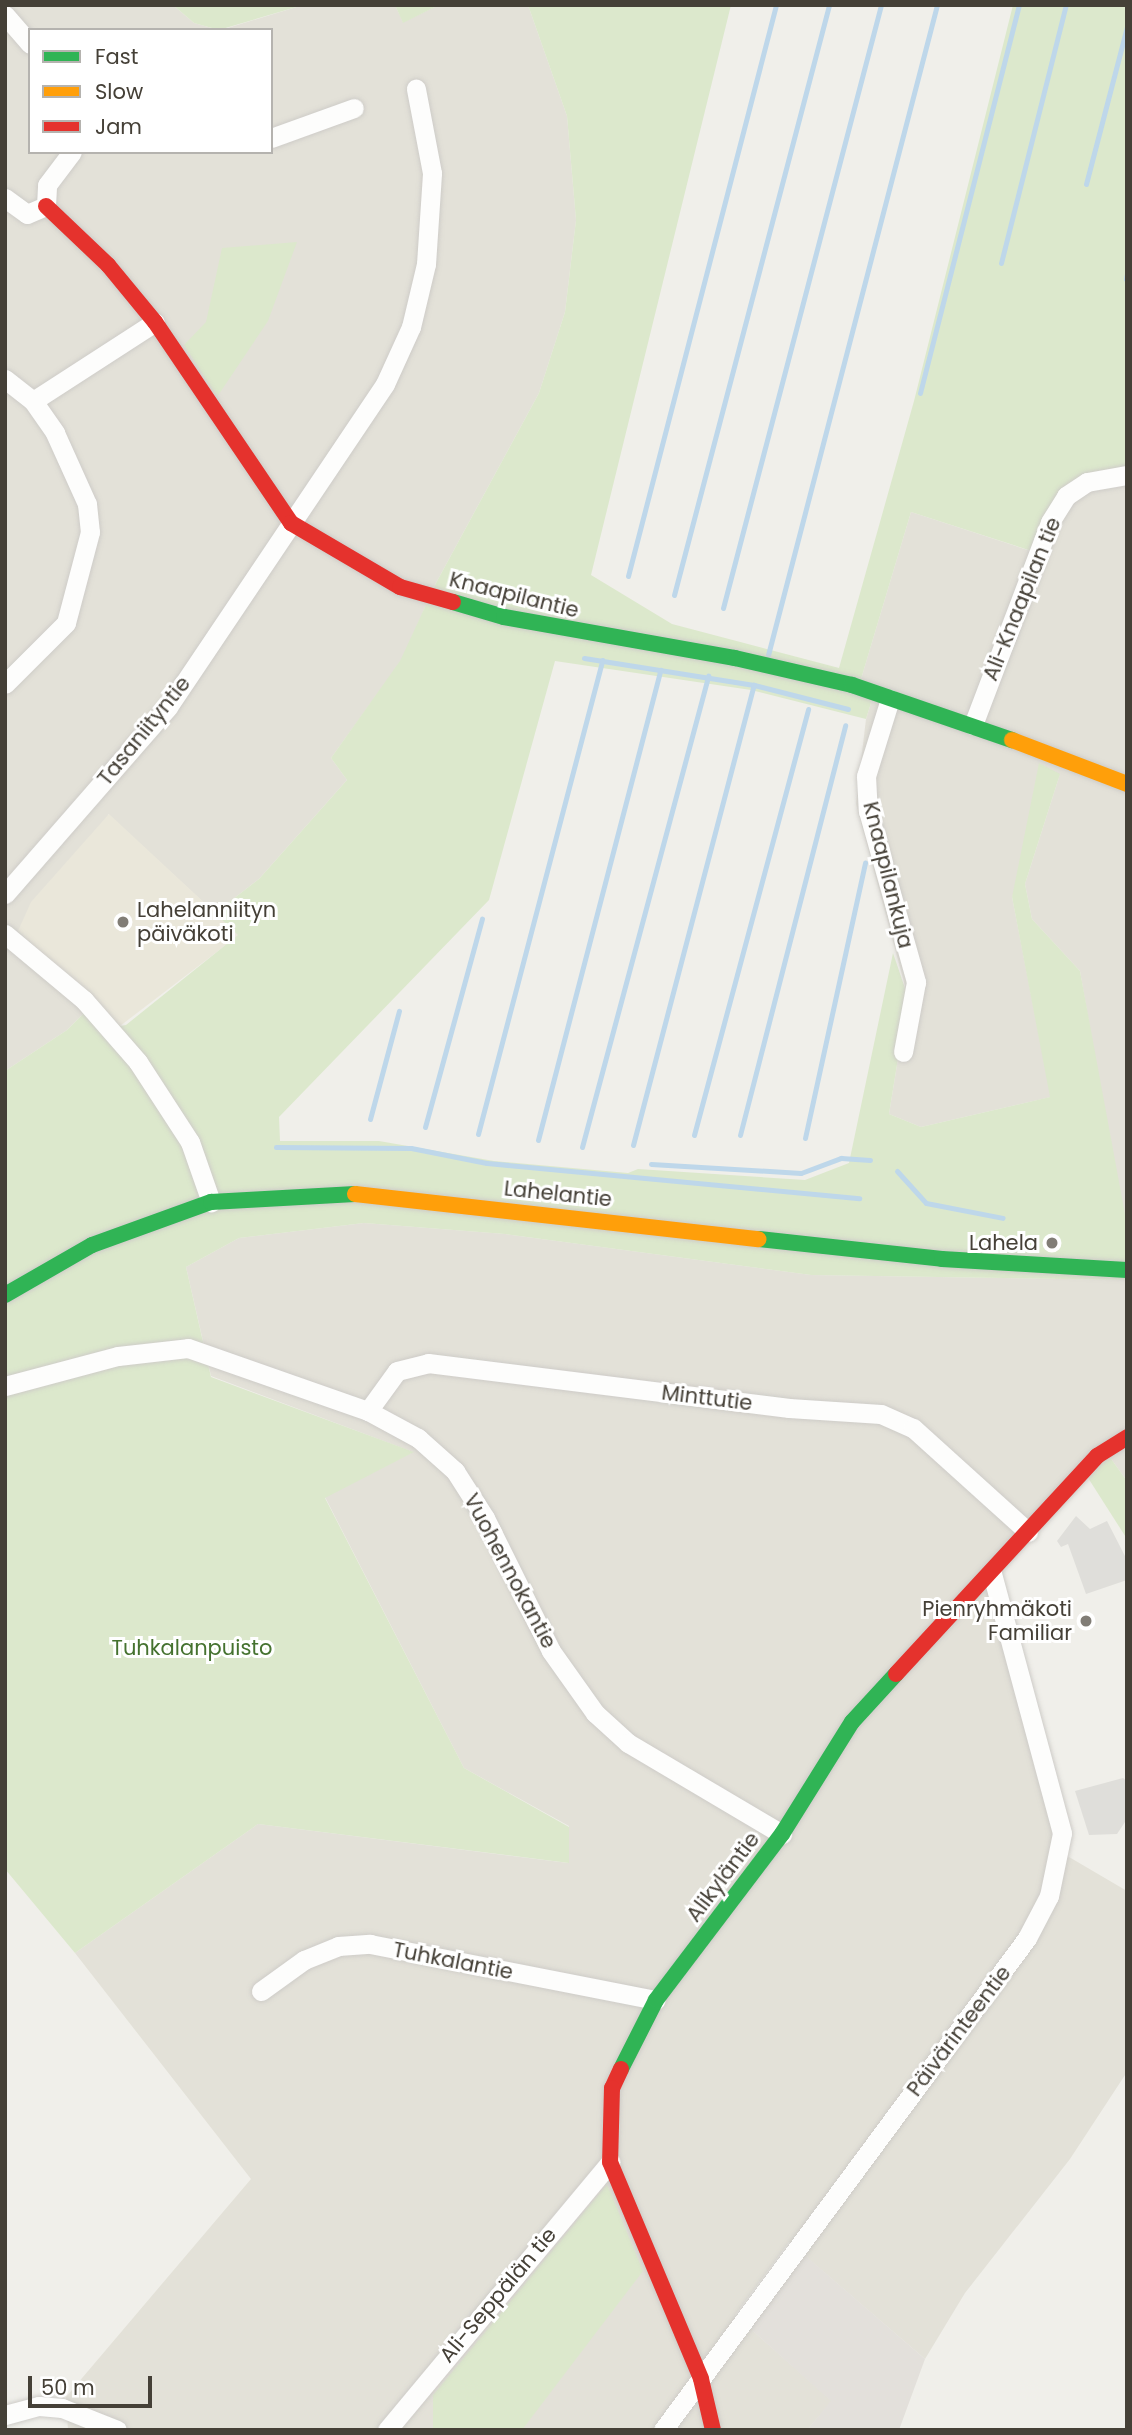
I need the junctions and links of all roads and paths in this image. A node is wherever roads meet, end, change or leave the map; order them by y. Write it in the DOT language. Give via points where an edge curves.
graph roads {
  1 [pos="5,15"];
  2 [pos="28,42"];
  3 [pos="416,89"];
  4 [pos="354,108"];
  5 [pos="273,137"];
  6 [pos="70,154"];
  7 [pos="5,198"];
  8 [pos="46,206"];
  9 [pos="155,322"];
  10 [pos="5,379"];
  11 [pos="33,401"];
  12 [pos="1127,475"];
  13 [pos="292,523"];
  14 [pos="5,684"];
  15 [pos="890,699"];
  16 [pos="973,725"];
  17 [pos="1127,784"];
  18 [pos="5,894"];
  19 [pos="5,934"];
  20 [pos="903,1052"];
  21 [pos="211,1202"];
  22 [pos="1127,1270"];
  23 [pos="5,1295"];
  24 [pos="5,1386"];
  25 [pos="368,1411"];
  26 [pos="1127,1437"];
  27 [pos="1028,1532"];
  28 [pos="992,1573"];
  29 [pos="782,1834"];
  30 [pos="261,1991"];
  31 [pos="656,2000"];
  32 [pos="610,2162"];
  33 [pos="701,2379"];
  34 [pos="5,2415"];
  35 [pos="117,2430"];
  36 [pos="387,2430"];
  37 [pos="663,2430"];
  38 [pos="713,2430"];
  1 -- 2 [label="street"];
  3 -- 13 [label="street, Tasaniityntie" via="432,173 426,264 411,327 385,384"];
  4 -- 5 [label="street"];
  6 -- 8 [label="street" via="47,185"];
  7 -- 8 [label="street" via="27,214"];
  8 -- 9 [label="street, Knaapilantie" via="108,265"];
  9 -- 11 [label="street"];
  9 -- 13 [label="street, Knaapilantie"];
  10 -- 11 [label="street"];
  11 -- 14 [label="street" via="55,433 86,504 90,533 66,623"];
  12 -- 16 [label="street, Ali-Knaapilan tie" via="1087,482 1066,496 1050,522"];
  13 -- 15 [label="street, Knaapilantie" via="324,545 413,591 579,633 735,658"];
  13 -- 18 [label="street, Tasaniityntie" via="168,707"];
  15 -- 16 [label="street, Knaapilantie"];
  15 -- 20 [label="street, Knaapilankuja" via="866,776 868,811 916,982"];
  16 -- 17 [label="street, Knaapilantie"];
  19 -- 21 [label="street" via="83,1000 138,1062 190,1142"];
  21 -- 22 [label="street, Lahelantie" via="346,1193 942,1259"];
  21 -- 23 [label="street, Lahelantie" via="92,1245"];
  24 -- 25 [label="street, Vuohennokantie" via="117,1356 188,1348"];
  25 -- 27 [label="street, Minttutie" via="397,1371 428,1363 789,1408 881,1415 913,1428"];
  25 -- 29 [label="street, Vuohennokantie" via="418,1438 455,1471 485,1518 551,1651 595,1713 628,1743"];
  26 -- 27 [label="street, Alikyläntie" via="1097,1456"];
  27 -- 28 [label="street, Alikyläntie"];
  28 -- 29 [label="street, Alikyläntie" via="852,1722"];
  28 -- 33 [label="street, Päivärinteentie" via="1062,1833 1049,1896 1027,1938"];
  29 -- 31 [label="street, Alikyläntie"];
  30 -- 31 [label="street, Tuhkalantie" via="304,1960 338,1946 369,1944"];
  31 -- 32 [label="street, Alikyläntie" via="612,2088"];
  32 -- 33 [label="street, Alikyläntie"];
  32 -- 36 [label="street, Ali-Seppälän tie"];
  33 -- 37 [label="street, Päivärinteentie"];
  33 -- 38 [label="street, Alikyläntie"];
  34 -- 35 [label="street" via="39,2406 62,2408"];
}
